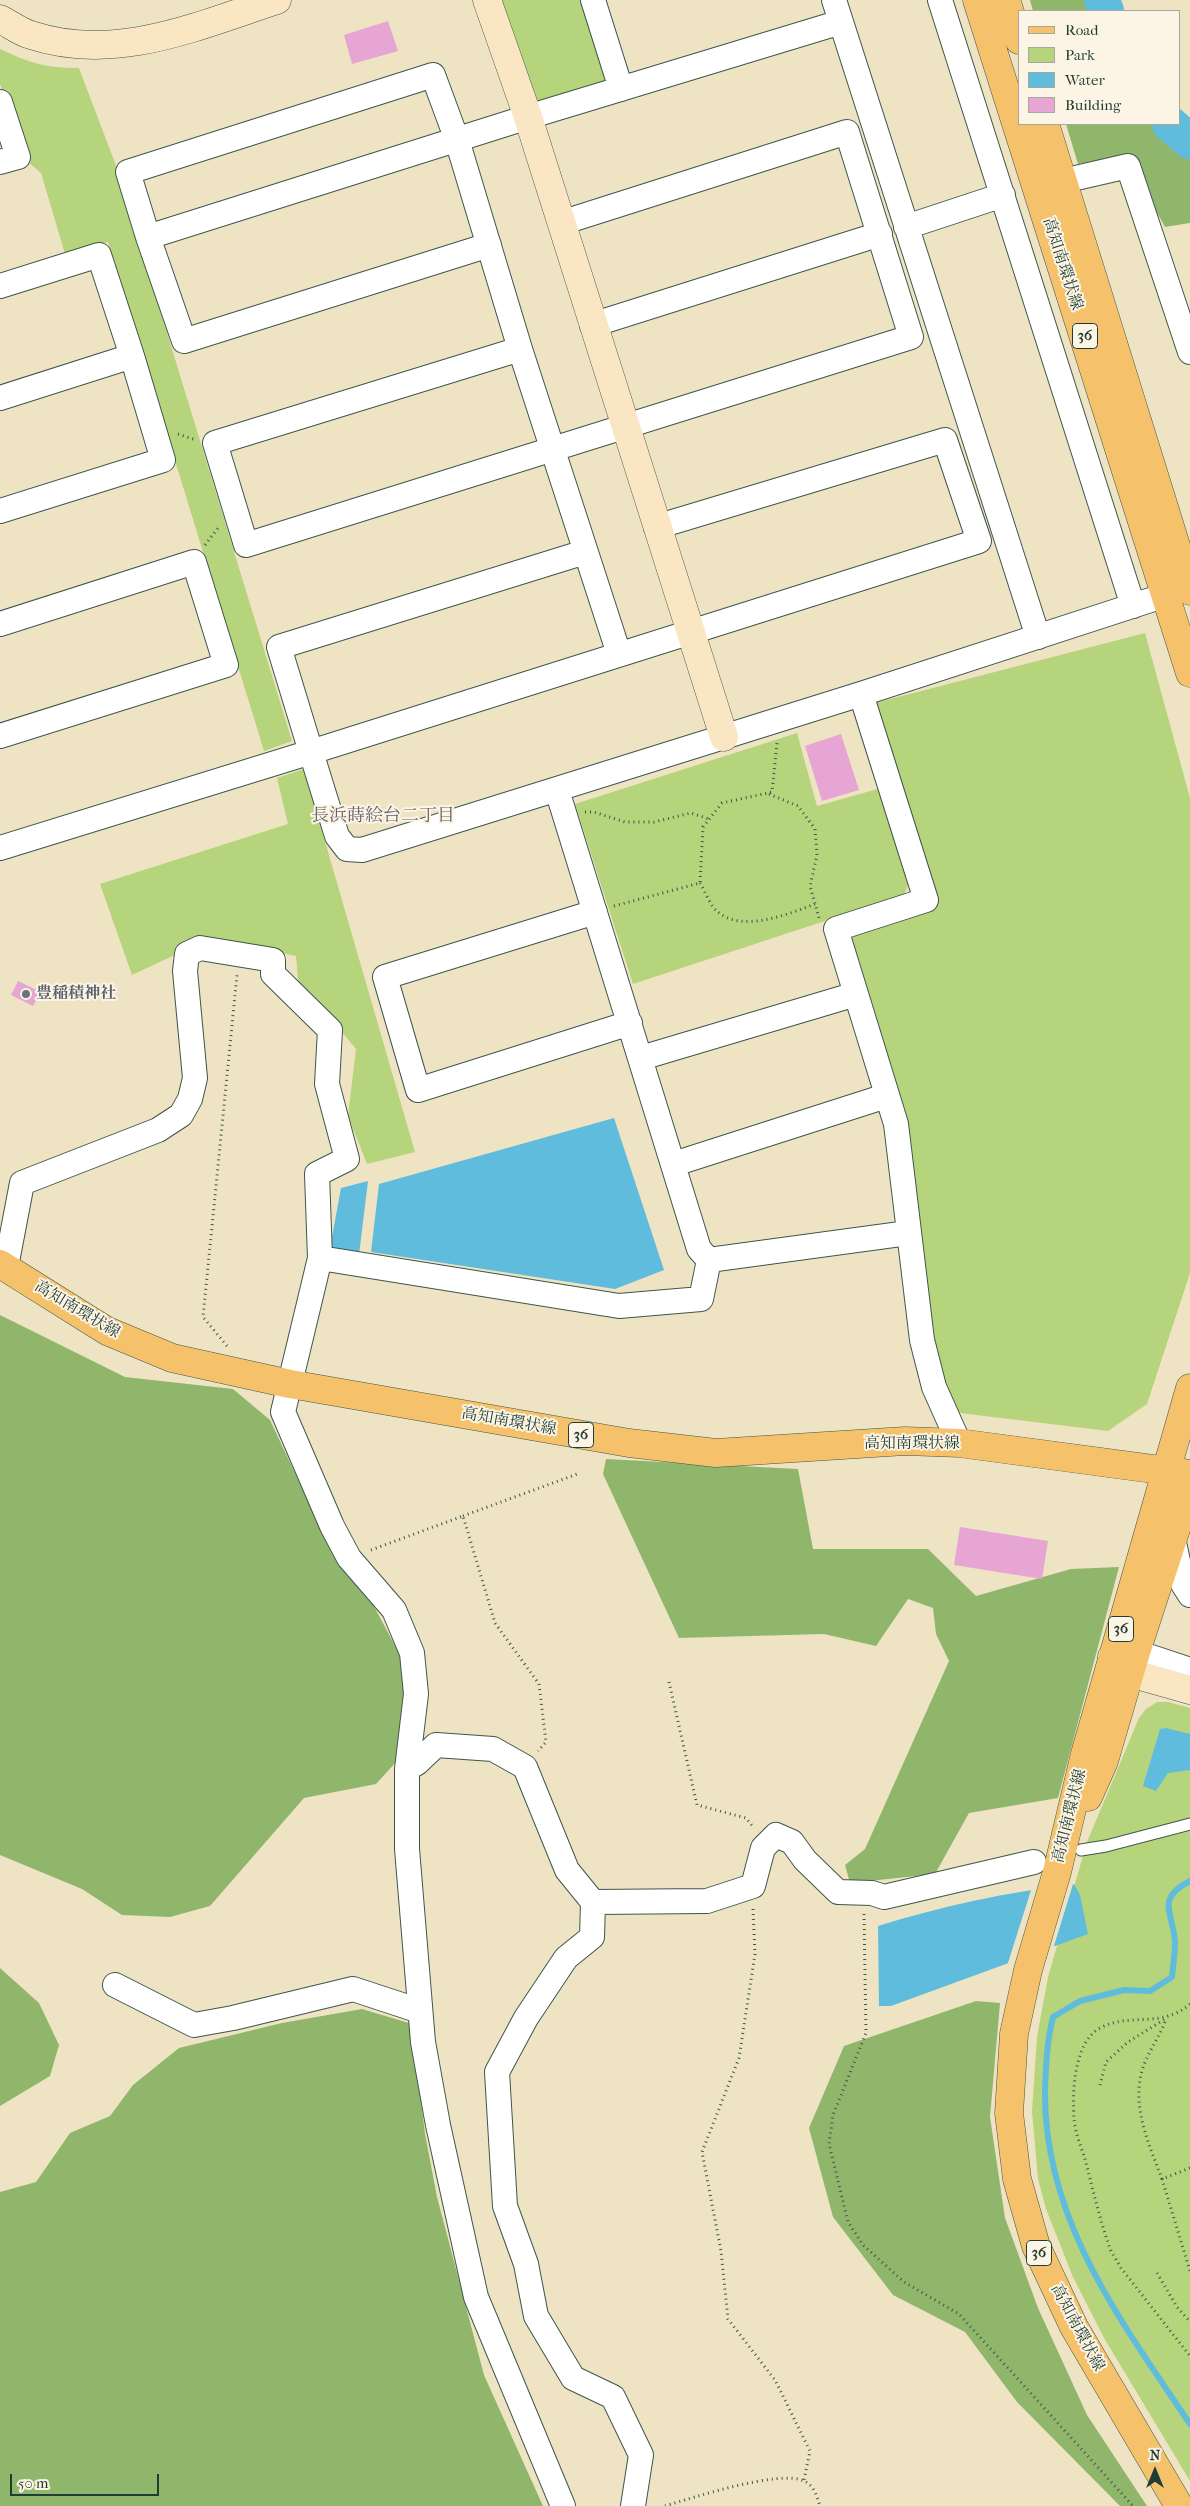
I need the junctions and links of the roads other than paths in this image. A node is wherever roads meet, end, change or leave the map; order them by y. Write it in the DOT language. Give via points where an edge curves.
graph roads {
  1 [pos="277,0"];
  2 [pos="487,0"];
  3 [pos="593,0"];
  4 [pos="940,0"];
  5 [pos="977,0"];
  6 [pos="1006,0"];
  7 [pos="837,11"];
  8 [pos="0,19"];
  9 [pos="1018,37"];
  10 [pos="621,89"];
  11 [pos="0,102"];
  12 [pos="528,117"];
  13 [pos="1018,121"];
  14 [pos="1019,125"];
  15 [pos="1045,125"];
  16 [pos="457,140"];
  17 [pos="0,162"];
  18 [pos="1063,181"];
  19 [pos="1003,195"];
  20 [pos="561,223"];
  21 [pos="906,227"];
  22 [pos="880,234"];
  23 [pos="148,237"];
  24 [pos="489,245"];
  25 [pos="0,286"];
  26 [pos="592,325"];
  27 [pos="520,349"];
  28 [pos="1190,352"];
  29 [pos="132,356"];
  30 [pos="0,398"];
  31 [pos="626,428"];
  32 [pos="555,450"];
  33 [pos="0,511"];
  34 [pos="656,527"];
  35 [pos="585,552"];
  36 [pos="1178,593"];
  37 [pos="1133,606"];
  38 [pos="0,624"];
  39 [pos="690,633"];
  40 [pos="1038,637"];
  41 [pos="619,654"];
  42 [pos="1190,672"];
  43 [pos="861,694"];
  44 [pos="0,736"];
  45 [pos="724,737"];
  46 [pos="310,752"];
  47 [pos="560,801"];
  48 [pos="0,848"];
  49 [pos="595,912"];
  50 [pos="856,994"];
  51 [pos="630,1023"];
  52 [pos="641,1058"];
  53 [pos="886,1096"];
  54 [pos="674,1164"];
  55 [pos="908,1233"];
  56 [pos="320,1258"];
  57 [pos="709,1260"];
  58 [pos="3,1265"];
  59 [pos="290,1384"];
  60 [pos="1190,1388"];
  61 [pos="959,1443"];
  62 [pos="1178,1473"];
  63 [pos="1190,1486"];
  64 [pos="1173,1538"];
  65 [pos="1190,1595"];
  66 [pos="1126,1660"];
  67 [pos="1190,1670"];
  68 [pos="1190,1690"];
  69 [pos="407,1769"];
  70 [pos="1190,1824"];
  71 [pos="1082,1850"];
  72 [pos="1045,1867"];
  73 [pos="593,1902"];
  74 [pos="116,1985"];
  75 [pos="420,2011"];
  76 [pos="562,2506"];
  77 [pos="633,2506"];
  78 [pos="1179,2506"];
  1 -- 8 [label="street" via="161,38 112,46 67,44 29,35"];
  2 -- 12 [label="street"];
  3 -- 10 [label="street"];
  4 -- 19 [label="street"];
  5 -- 13 [label="main road, 高知南環状線 / 36"];
  6 -- 9 [label="main road"];
  7 -- 10 [label="street"];
  7 -- 21 [label="street"];
  10 -- 12 [label="street"];
  11 -- 17 [label="street" via="18,157"];
  12 -- 16 [label="street"];
  12 -- 20 [label="street"];
  14 -- 36 [label="main road, 高知南環状線 / 36"];
  15 -- 18 [label="main road, 高知南環状線 / 36"];
  16 -- 23 [label="street"];
  16 -- 23 [label="street" via="433,75 128,172"];
  16 -- 24 [label="street"];
  18 -- 28 [label="street" via="1128,166"];
  18 -- 36 [label="main road, 高知南環状線 / 36"];
  19 -- 21 [label="street"];
  19 -- 37 [label="street"];
  20 -- 22 [label="street" via="847,132"];
  20 -- 26 [label="street"];
  21 -- 40 [label="street"];
  22 -- 26 [label="street"];
  22 -- 31 [label="street" via="911,337"];
  23 -- 24 [label="street" via="184,341"];
  24 -- 27 [label="street"];
  25 -- 29 [label="street" via="98,255"];
  26 -- 31 [label="street"];
  27 -- 32 [label="street"];
  27 -- 32 [label="street" via="214,443 246,545"];
  29 -- 30 [label="street"];
  29 -- 33 [label="street" via="163,460"];
  31 -- 32 [label="street"];
  31 -- 34 [label="street"];
  32 -- 35 [label="street"];
  34 -- 39 [label="street"];
  34 -- 39 [label="street" via="945,440 979,541"];
  35 -- 41 [label="street"];
  35 -- 46 [label="street" via="280,647"];
  36 -- 37 [label="street"];
  36 -- 42 [label="main road, 高知南環状線 / 36"];
  37 -- 40 [label="street"];
  38 -- 44 [label="street" via="194,562 226,664"];
  39 -- 41 [label="street"];
  39 -- 45 [label="street"];
  40 -- 43 [label="street"];
  41 -- 46 [label="street"];
  43 -- 45 [label="street"];
  43 -- 50 [label="street" via="926,900 836,929"];
  45 -- 47 [label="street"];
  46 -- 47 [label="street" via="337,836 347,849 362,850"];
  46 -- 48 [label="street"];
  47 -- 49 [label="street"];
  49 -- 51 [label="street"];
  49 -- 51 [label="street" via="385,977 418,1090"];
  50 -- 52 [label="street"];
  50 -- 53 [label="street"];
  51 -- 52 [label="street"];
  52 -- 54 [label="street"];
  53 -- 54 [label="street"];
  53 -- 55 [label="street" via="896,1124"];
  54 -- 57 [label="street" via="699,1249"];
  55 -- 57 [label="street"];
  55 -- 61 [label="street" via="924,1349 934,1387"];
  56 -- 57 [label="street" via="619,1306 701,1299"];
  56 -- 58 [label="street" via="317,1174 348,1158 327,1084 330,1030 273,974 273,960 200,948 187,954 184,971 195,1078 190,1099 181,1116 158,1130 22,1183"];
  56 -- 59 [label="street"];
  58 -- 59 [label="main road, 高知南環状線 / 36" via="107,1332 172,1358"];
  59 -- 61 [label="main road, 高知南環状線 / 36" via="629,1443 716,1453 905,1441"];
  59 -- 69 [label="street" via="283,1412 332,1526 349,1558 394,1610 412,1653 416,1694"];
  60 -- 62 [label="main road, 高知南環状線 / 36"];
  61 -- 62 [label="main road, 高知南環状線 / 36"];
  62 -- 66 [label="main road, 高知南環状線 / 36"];
  63 -- 64 [label="main road, 高知南環状線 / 36"];
  64 -- 65 [label="street" via="1183,1584"];
  64 -- 66 [label="main road, 高知南環状線 / 36"];
  66 -- 67 [label="street"];
  66 -- 68 [label="street"];
  66 -- 72 [label="main road, 高知南環状線 / 36"];
  69 -- 73 [label="street" via="436,1745 493,1749 525,1767 567,1870"];
  69 -- 75 [label="street" via="407,1849"];
  70 -- 71 [label="lane"];
  72 -- 73 [label="street" via="884,1897 872,1893 838,1892 804,1860 792,1842 776,1835 763,1848 753,1886 707,1901"];
  72 -- 78 [label="main road, 高知南環状線 / 36" via="1014,2034 1009,2113 1017,2179 1033,2236 1074,2327"];
  73 -- 77 [label="street" via="592,1937 566,1958 526,2018 497,2072 504,2206 526,2264 536,2316 573,2378 613,2396 641,2455"];
  74 -- 75 [label="street" via="194,2025 353,1989"];
  75 -- 76 [label="street" via="438,2125 476,2297"];
}
